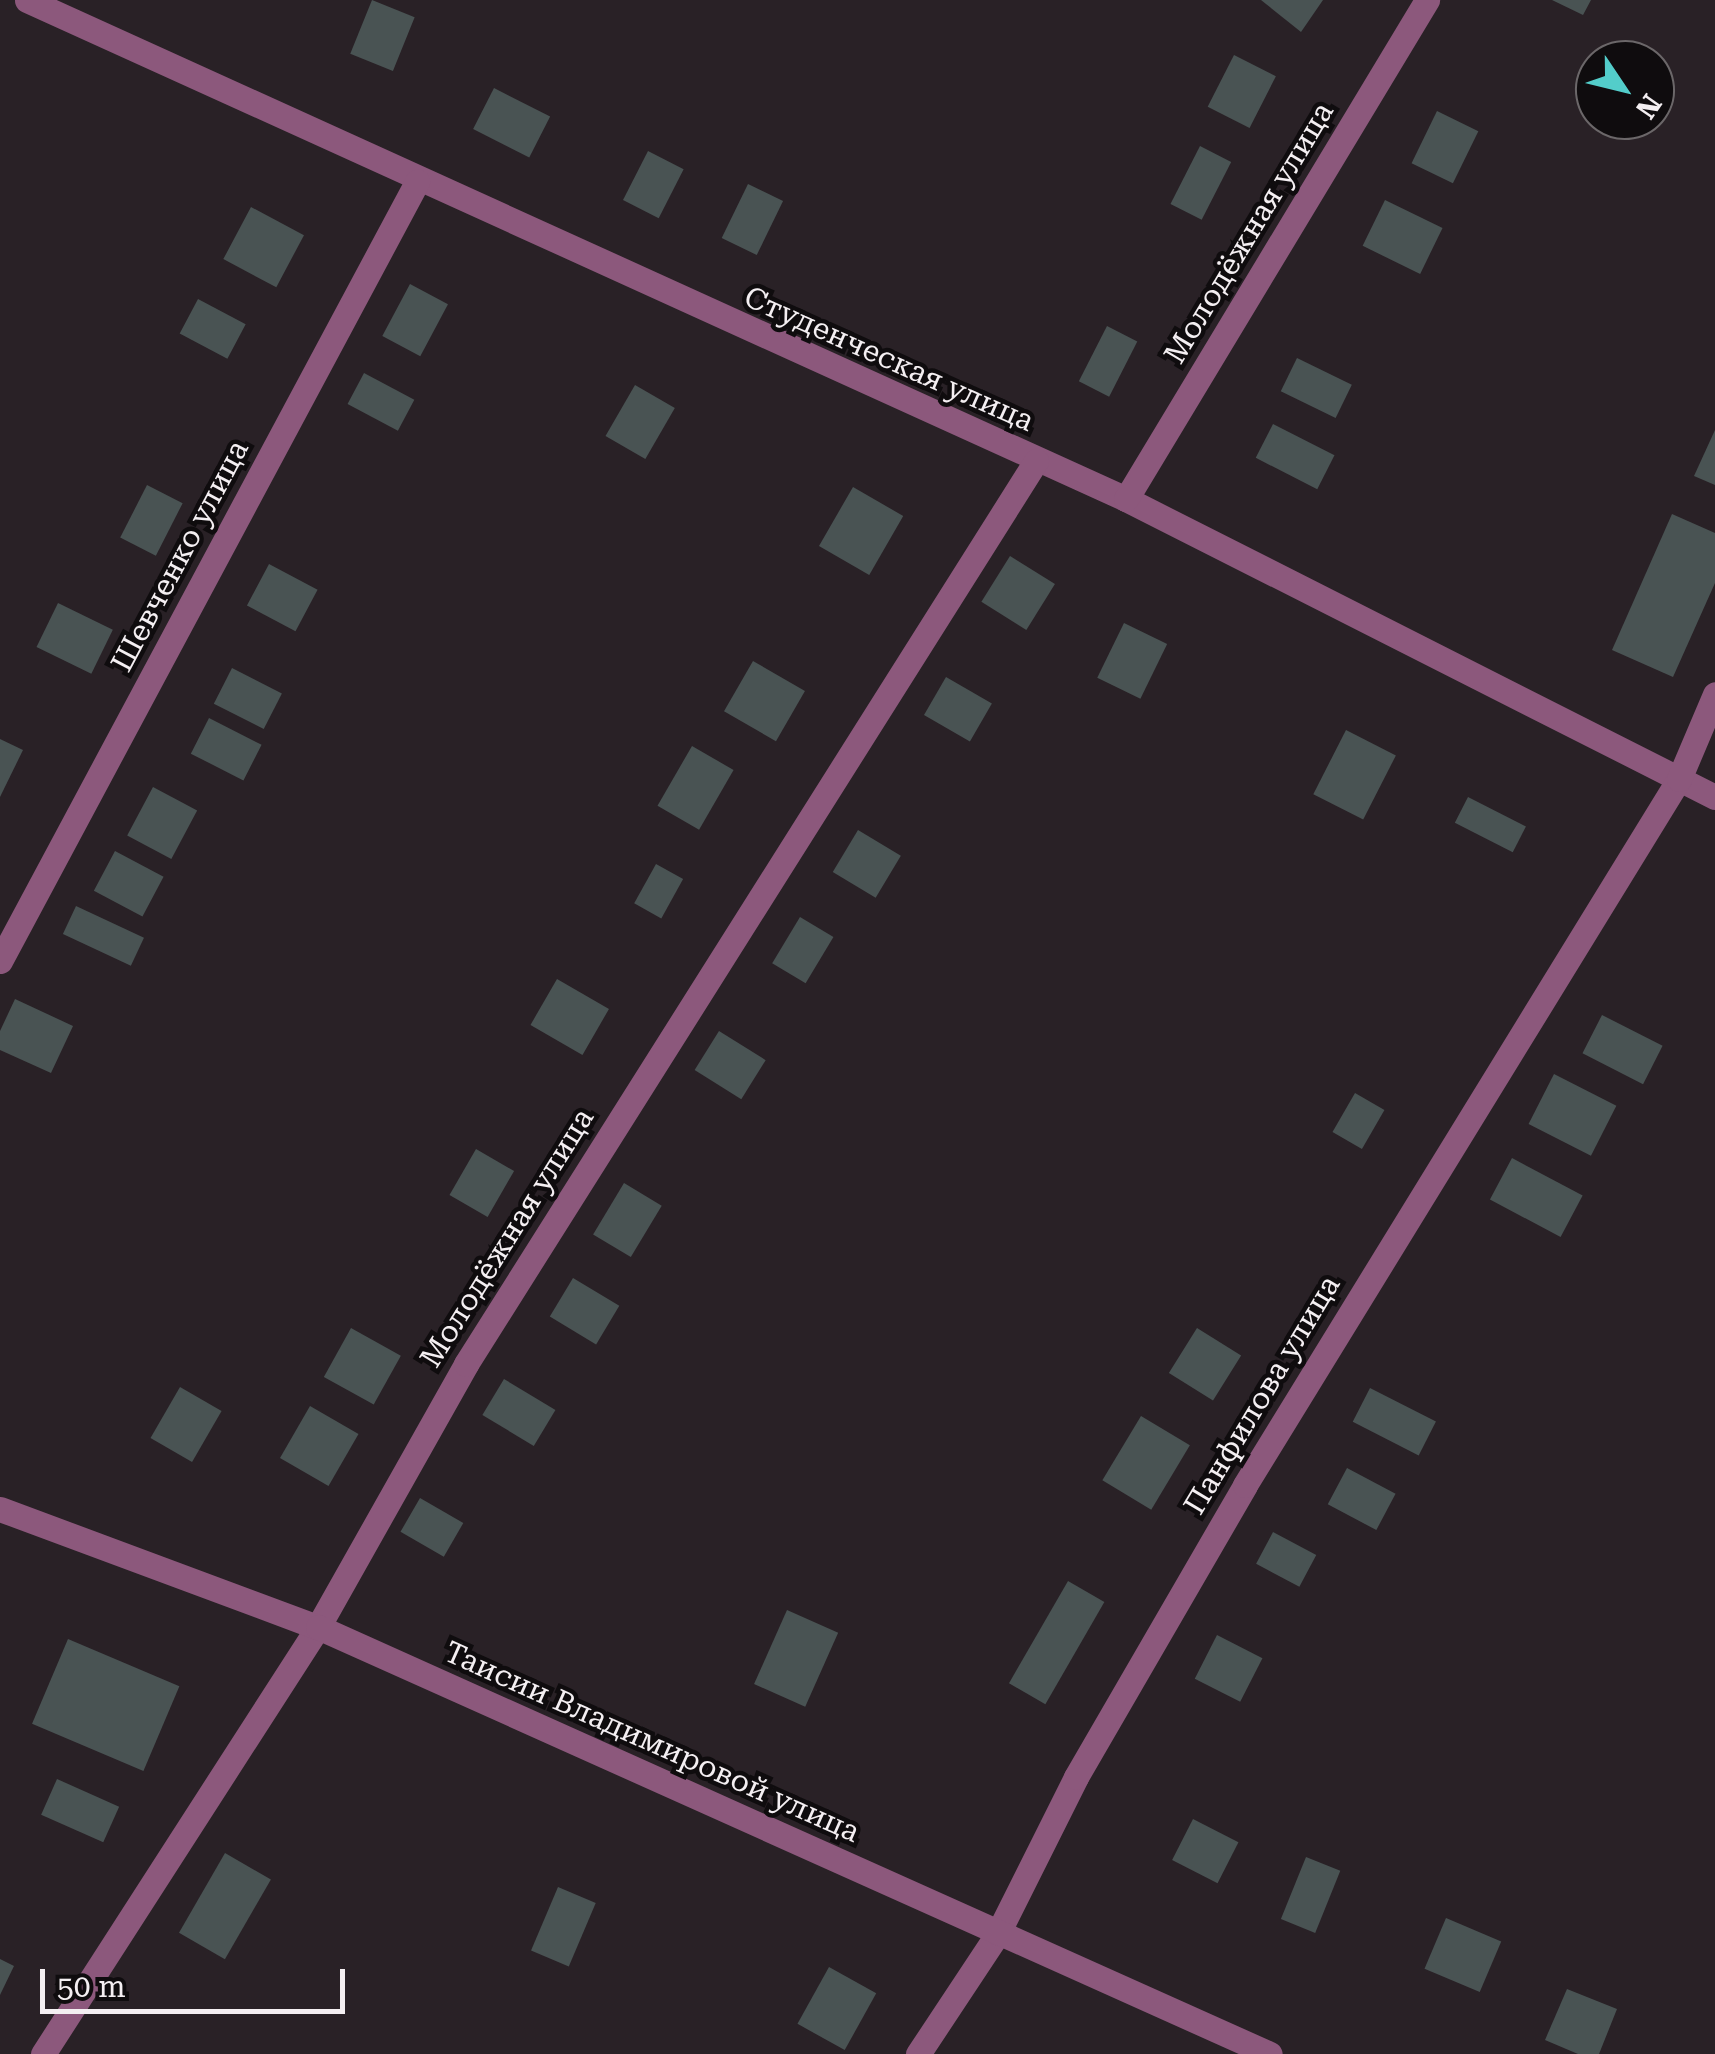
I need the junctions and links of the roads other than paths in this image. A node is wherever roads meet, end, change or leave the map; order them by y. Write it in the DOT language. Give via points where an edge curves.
graph roads {
  1 [pos="26,0"];
  2 [pos="1427,0"];
  3 [pos="417,182"];
  4 [pos="1036,462"];
  5 [pos="1126,499"];
  6 [pos="1715,694"];
  7 [pos="1678,779"];
  8 [pos="1715,797"];
  9 [pos="0,961"];
  10 [pos="0,1509"];
  11 [pos="318,1627"];
  12 [pos="998,1933"];
  13 [pos="43,2054"];
  14 [pos="918,2054"];
  15 [pos="1270,2054"];
  1 -- 3 [label="street, Студенческая улица"];
  2 -- 5 [label="street, Молодёжная улица"];
  3 -- 4 [label="street, Студенческая улица"];
  3 -- 9 [label="street, Шевченко улица"];
  4 -- 5 [label="street, Студенческая улица"];
  4 -- 11 [label="street, Молодёжная улица" via="466,1364"];
  5 -- 7 [label="street, Студенческая улица"];
  6 -- 7 [label="street, Панфилова улица"];
  7 -- 8 [label="street, Студенческая улица"];
  7 -- 12 [label="street, Панфилова улица" via="1244,1485 1076,1777"];
  10 -- 11 [label="street, Таисии Владимировой улица"];
  11 -- 12 [label="street, Таисии Владимировой улица"];
  11 -- 13 [label="street, Молодёжная улица"];
  12 -- 14 [label="street, Панфилова улица"];
  12 -- 15 [label="street, Таисии Владимировой улица"];
}
